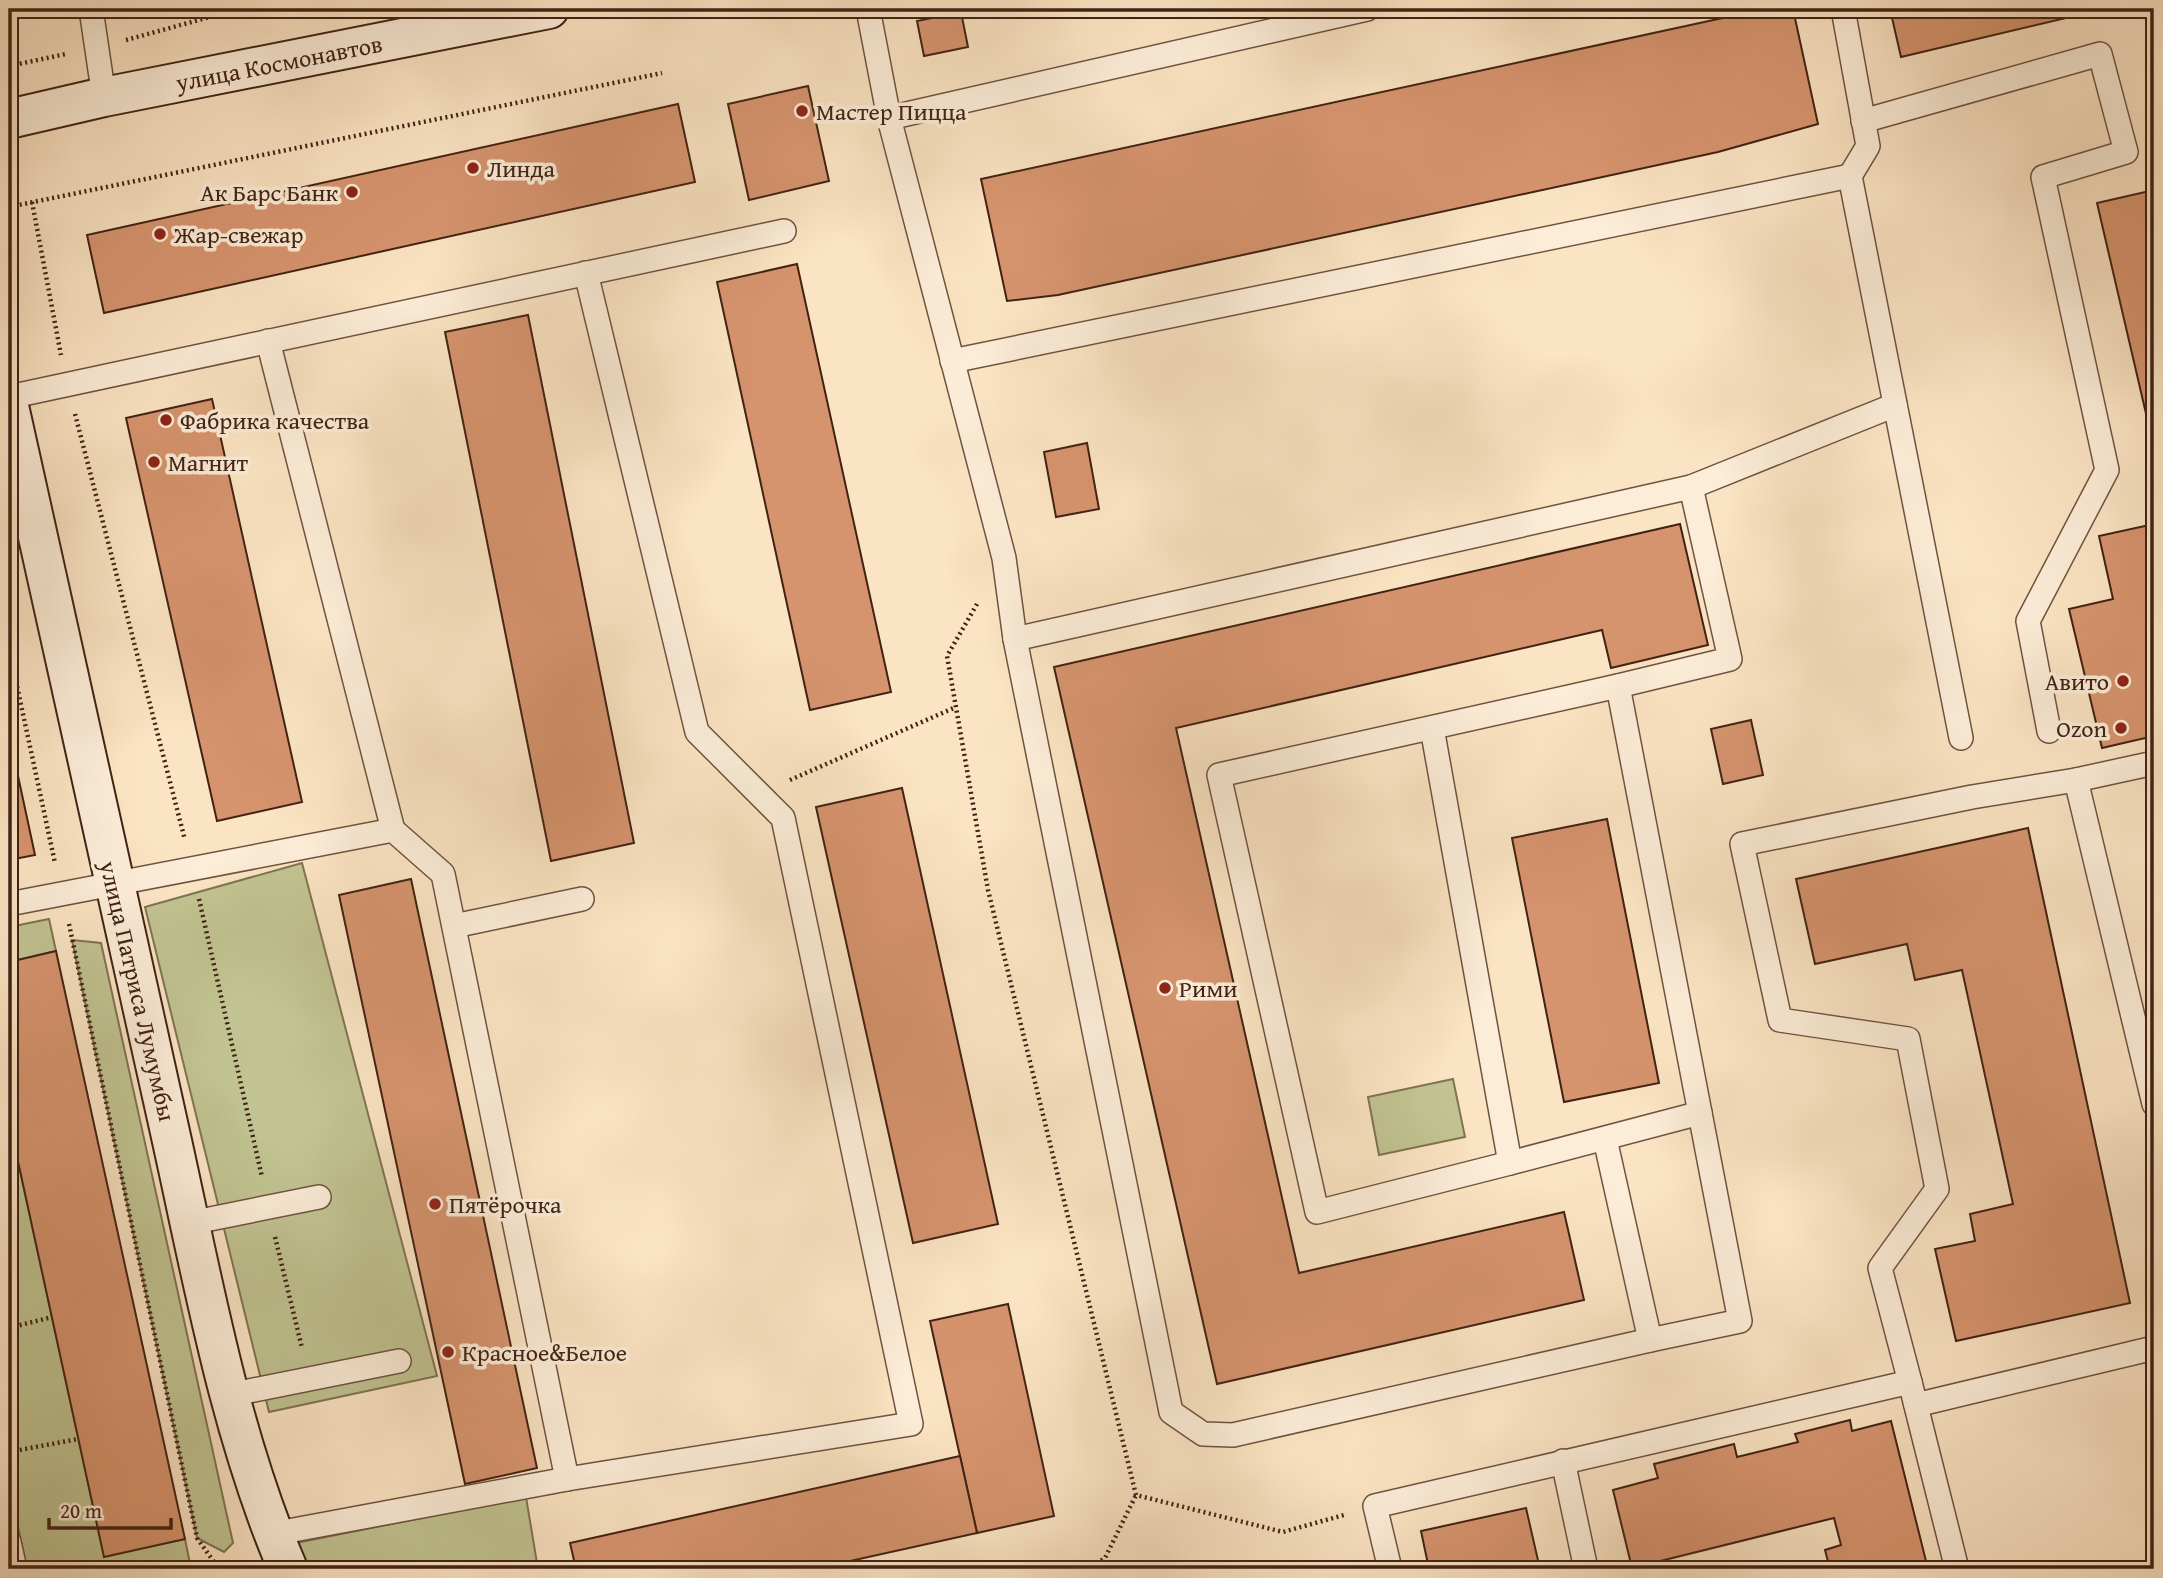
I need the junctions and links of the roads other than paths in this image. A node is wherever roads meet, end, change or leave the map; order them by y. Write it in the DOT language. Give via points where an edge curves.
graph roads {
  1 [pos="90,9"];
  2 [pos="549,9"];
  3 [pos="868,9"];
  4 [pos="1367,9"];
  5 [pos="1843,9"];
  6 [pos="104,97"];
  7 [pos="889,118"];
  8 [pos="9,119"];
  9 [pos="1863,121"];
  10 [pos="1850,176"];
  11 [pos="783,231"];
  12 [pos="586,273"];
  13 [pos="268,341"];
  14 [pos="952,361"];
  15 [pos="9,397"];
  16 [pos="1895,405"];
  17 [pos="9,406"];
  18 [pos="1692,486"];
  19 [pos="1015,639"];
  20 [pos="1618,686"];
  21 [pos="1432,728"];
  22 [pos="2049,731"];
  23 [pos="1961,738"];
  24 [pos="2154,763"];
  25 [pos="2076,780"];
  26 [pos="393,830"];
  27 [pos="113,883"];
  28 [pos="582,899"];
  29 [pos="9,904"];
  30 [pos="454,926"];
  31 [pos="2154,1104"];
  32 [pos="1700,1113"];
  33 [pos="1605,1139"];
  34 [pos="1510,1163"];
  35 [pos="319,1197"];
  36 [pos="190,1223"];
  37 [pos="1650,1340"];
  38 [pos="2154,1348"];
  39 [pos="399,1361"];
  40 [pos="1910,1382"];
  41 [pos="229,1395"];
  42 [pos="1916,1405"];
  43 [pos="1563,1461"];
  44 [pos="567,1479"];
  45 [pos="272,1534"];
  46 [pos="9,1542"];
  47 [pos="15,1569"];
  48 [pos="288,1569"];
  49 [pos="1390,1569"];
  50 [pos="1587,1569"];
  51 [pos="1957,1569"];
  1 -- 6 [label="lane"];
  2 -- 6 [label="street, улица Космонавтов"];
  3 -- 7 [label="lane"];
  4 -- 7 [label="lane"];
  5 -- 9 [label="lane"];
  6 -- 8 [label="street, улица Космонавтов"];
  7 -- 14 [label="lane"];
  9 -- 10 [label="lane" via="1868,146"];
  9 -- 22 [label="lane" via="2100,54 2126,152 2043,177 2107,470 2028,621"];
  10 -- 14 [label="lane"];
  10 -- 16 [label="lane"];
  11 -- 12 [label="lane"];
  12 -- 13 [label="lane"];
  12 -- 44 [label="lane" via="697,732 783,818 911,1424"];
  13 -- 15 [label="lane"];
  13 -- 26 [label="lane"];
  14 -- 19 [label="lane" via="1004,558"];
  16 -- 18 [label="lane"];
  16 -- 23 [label="lane"];
  17 -- 27 [label="street, улица Патриса Лумумбы"];
  18 -- 19 [label="lane"];
  18 -- 20 [label="lane" via="1730,659"];
  19 -- 37 [label="lane" via="1171,1412 1203,1434 1233,1435"];
  20 -- 21 [label="lane"];
  20 -- 32 [label="lane"];
  21 -- 34 [label="lane"];
  21 -- 34 [label="lane" via="1219,775 1317,1212"];
  24 -- 25 [label="lane"];
  25 -- 31 [label="lane"];
  25 -- 40 [label="lane" via="1742,844 1780,1020 1908,1039 1937,1189 1880,1268"];
  26 -- 27 [label="lane"];
  26 -- 30 [label="lane" via="443,874"];
  27 -- 29 [label="lane"];
  27 -- 36 [label="street, улица Патриса Лумумбы"];
  28 -- 30 [label="lane"];
  30 -- 44 [label="lane"];
  32 -- 33 [label="lane"];
  32 -- 37 [label="lane" via="1740,1321"];
  33 -- 34 [label="lane"];
  33 -- 37 [label="lane"];
  35 -- 36 [label="lane"];
  36 -- 41 [label="street, улица Патриса Лумумбы"];
  38 -- 42 [label="lane"];
  39 -- 41 [label="lane"];
  40 -- 42 [label="lane"];
  40 -- 43 [label="lane"];
  41 -- 45 [label="street, улица Патриса Лумумбы"];
  42 -- 51 [label="lane"];
  43 -- 49 [label="lane" via="1375,1506"];
  43 -- 50 [label="lane"];
  44 -- 45 [label="lane"];
  45 -- 48 [label="street, улица Патриса Лумумбы"];
  46 -- 47 [label="lane"];
}
